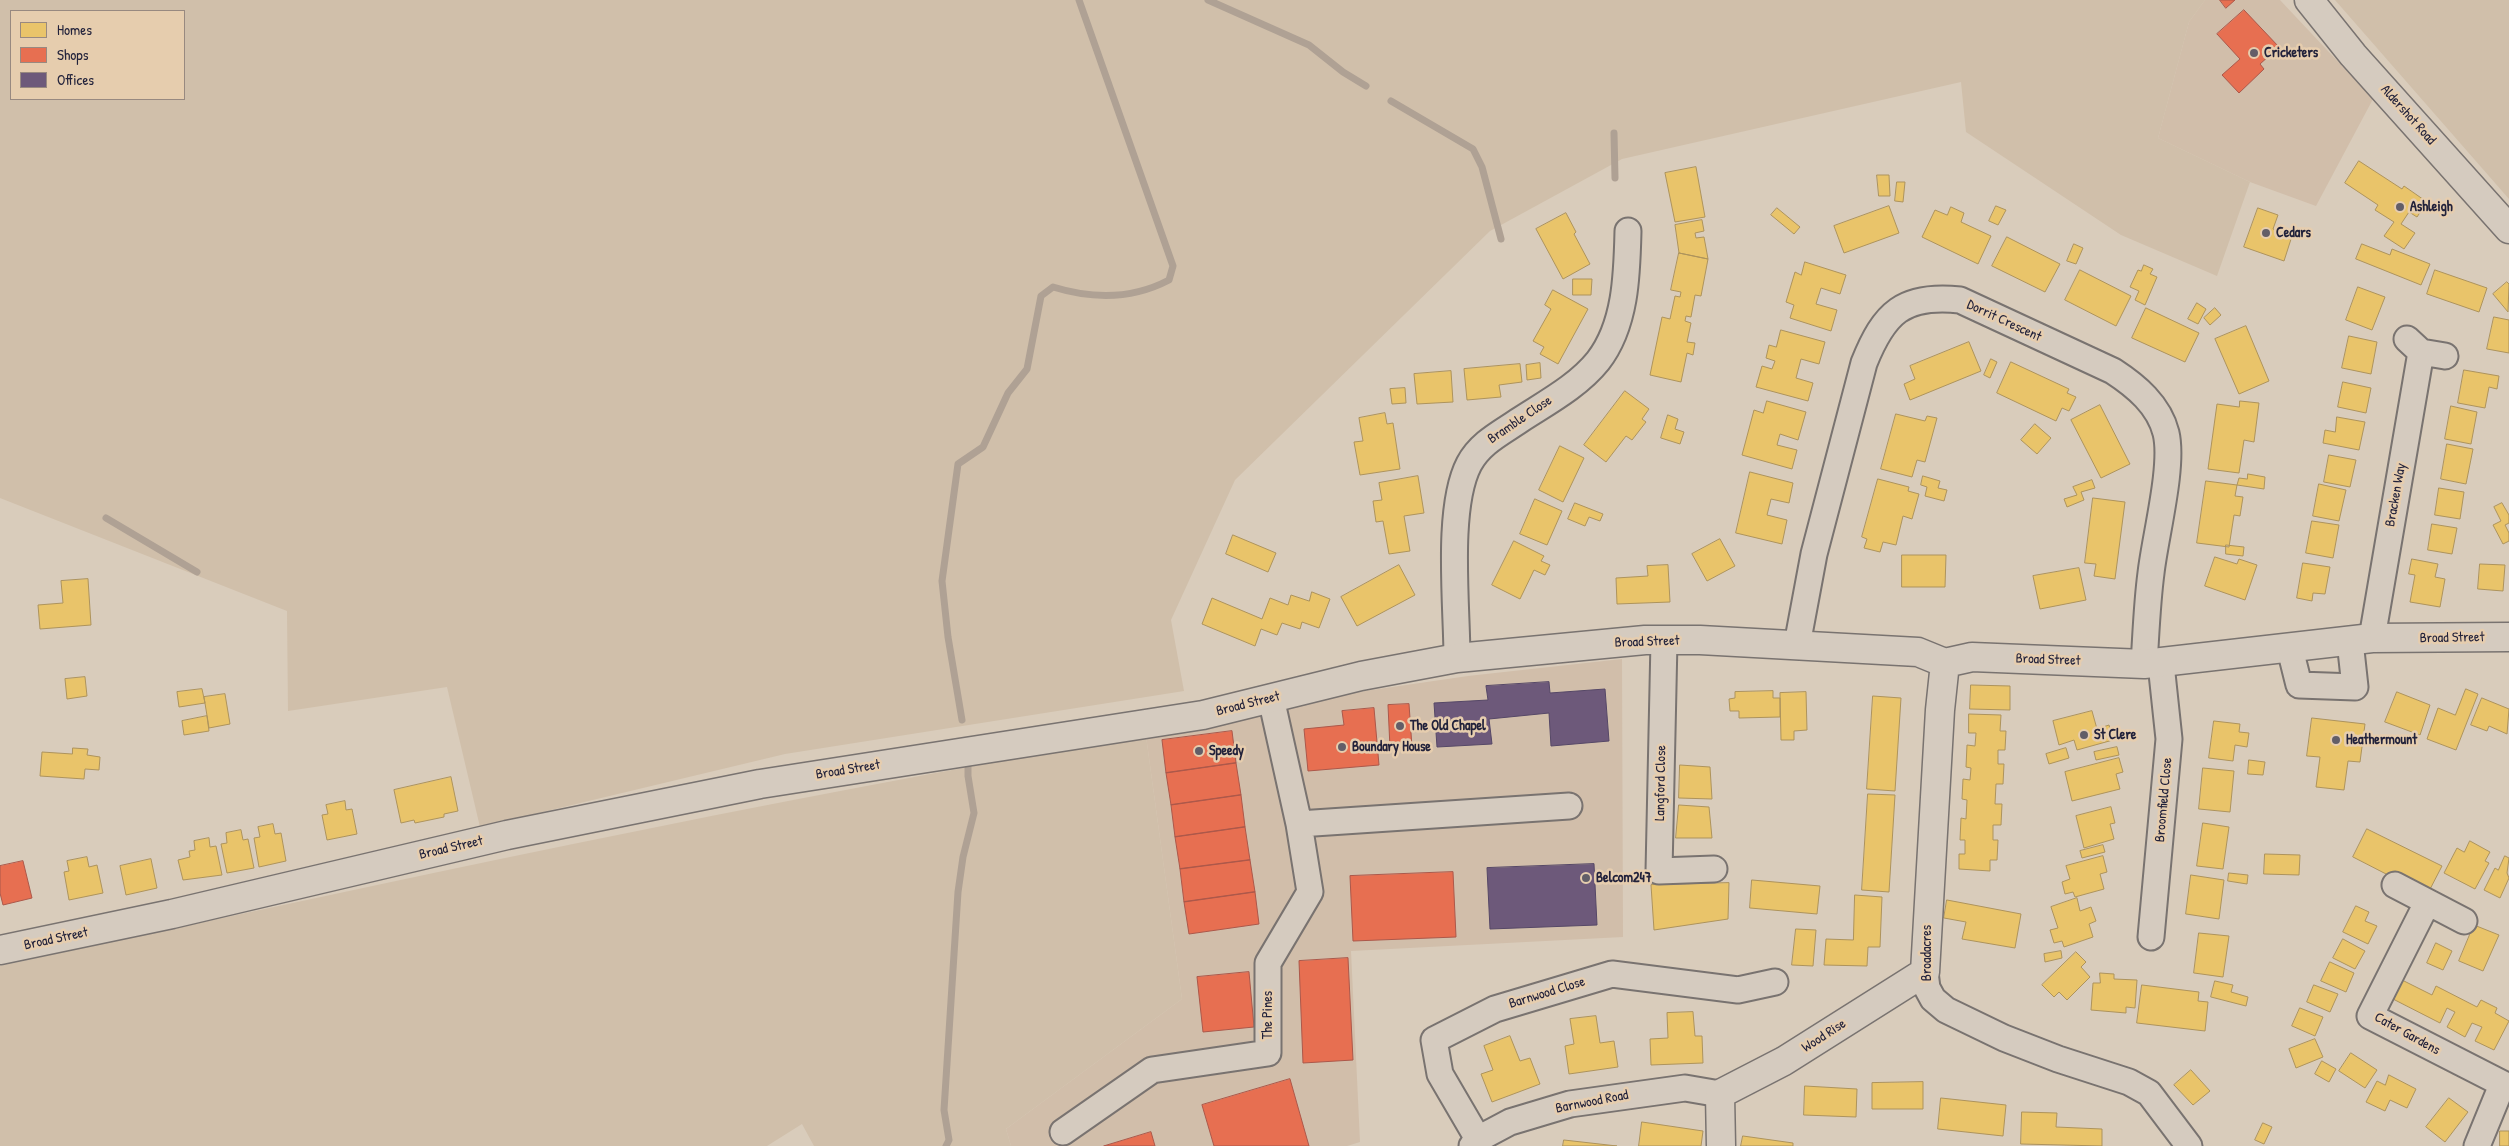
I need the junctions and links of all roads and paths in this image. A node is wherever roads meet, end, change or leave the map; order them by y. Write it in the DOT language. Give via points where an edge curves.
graph roads {
  1 [pos="2309,0"];
  2 [pos="2509,229"];
  3 [pos="1628,231"];
  4 [pos="2424,349"];
  5 [pos="2509,637"];
  6 [pos="2361,640"];
  7 [pos="1664,641"];
  8 [pos="1797,645"];
  9 [pos="2290,650"];
  10 [pos="1458,658"];
  11 [pos="1945,663"];
  12 [pos="2153,664"];
  13 [pos="1271,698"];
  14 [pos="1569,806"];
  15 [pos="1299,824"];
  16 [pos="1714,869"];
  17 [pos="2395,885"];
  18 [pos="2427,903"];
  19 [pos="2464,921"];
  20 [pos="2151,937"];
  21 [pos="0,950"];
  22 [pos="1925,972"];
  23 [pos="1775,982"];
  24 [pos="2505,1086"];
  25 [pos="1720,1094"];
  26 [pos="1063,1132"];
  27 [pos="1475,1143"];
  28 [pos="1721,1146"];
  29 [pos="2189,1146"];
  30 [pos="2477,1146"];
  1 -- 2 [label="street, Aldershot Road"];
  3 -- 10 [label="street, Bramble Close" via="1622,308 1598,361 1573,384 1478,448 1468,465 1456,514"];
  4 -- 6 [label="street, Bracken Way"];
  5 -- 6 [label="street, Broad Street"];
  6 -- 9 [label="street, Broad Street"];
  6 -- 9 [label="street" via="2355,687 2299,685"];
  7 -- 8 [label="street, Broad Street"];
  7 -- 10 [label="street, Broad Street" via="1645,640"];
  7 -- 16 [label="street, Langford Close" via="1659,871"];
  8 -- 11 [label="street, Broad Street" via="1918,652"];
  8 -- 12 [label="street, Dorrit Crescent" via="1814,554 1872,342 1881,326 1902,307 1919,300 1940,298 1960,300 2113,371 2133,384 2159,417 2166,434 2166,473 2151,575"];
  9 -- 12 [label="street, Broad Street"];
  10 -- 13 [label="street, Broad Street"];
  11 -- 12 [label="street, Broad Street" via="1972,657"];
  11 -- 22 [label="street, Broadacres"];
  12 -- 20 [label="street, Broomfield Close" via="2169,739"];
  13 -- 15 [label="street, The Pines"];
  13 -- 21 [label="street, Broad Street" via="1169,721 760,784 507,835 172,914"];
  14 -- 15 [label="street"];
  15 -- 26 [label="street, The Pines" via="1310,892 1268,964 1268,1053 1152,1070"];
  17 -- 18 [label="street"];
  18 -- 19 [label="street"];
  18 -- 24 [label="street, Cater Gardens" via="2370,1016"];
  22 -- 25 [label="street, Wood Rise" via="1784,1061"];
  22 -- 29 [label="street, Broadacres" via="1927,988 1933,999 1946,1010 2004,1038 2129,1082 2149,1093"];
  23 -- 27 [label="street, Barnwood Close" via="1738,990 1612,974 1495,1009 1434,1040 1440,1074"];
  24 -- 30 [label="street, Cater Gardens"];
  25 -- 27 [label="street, Barnwood Road" via="1685,1088 1570,1104 1510,1122"];
  25 -- 28 [label="street"];
}
